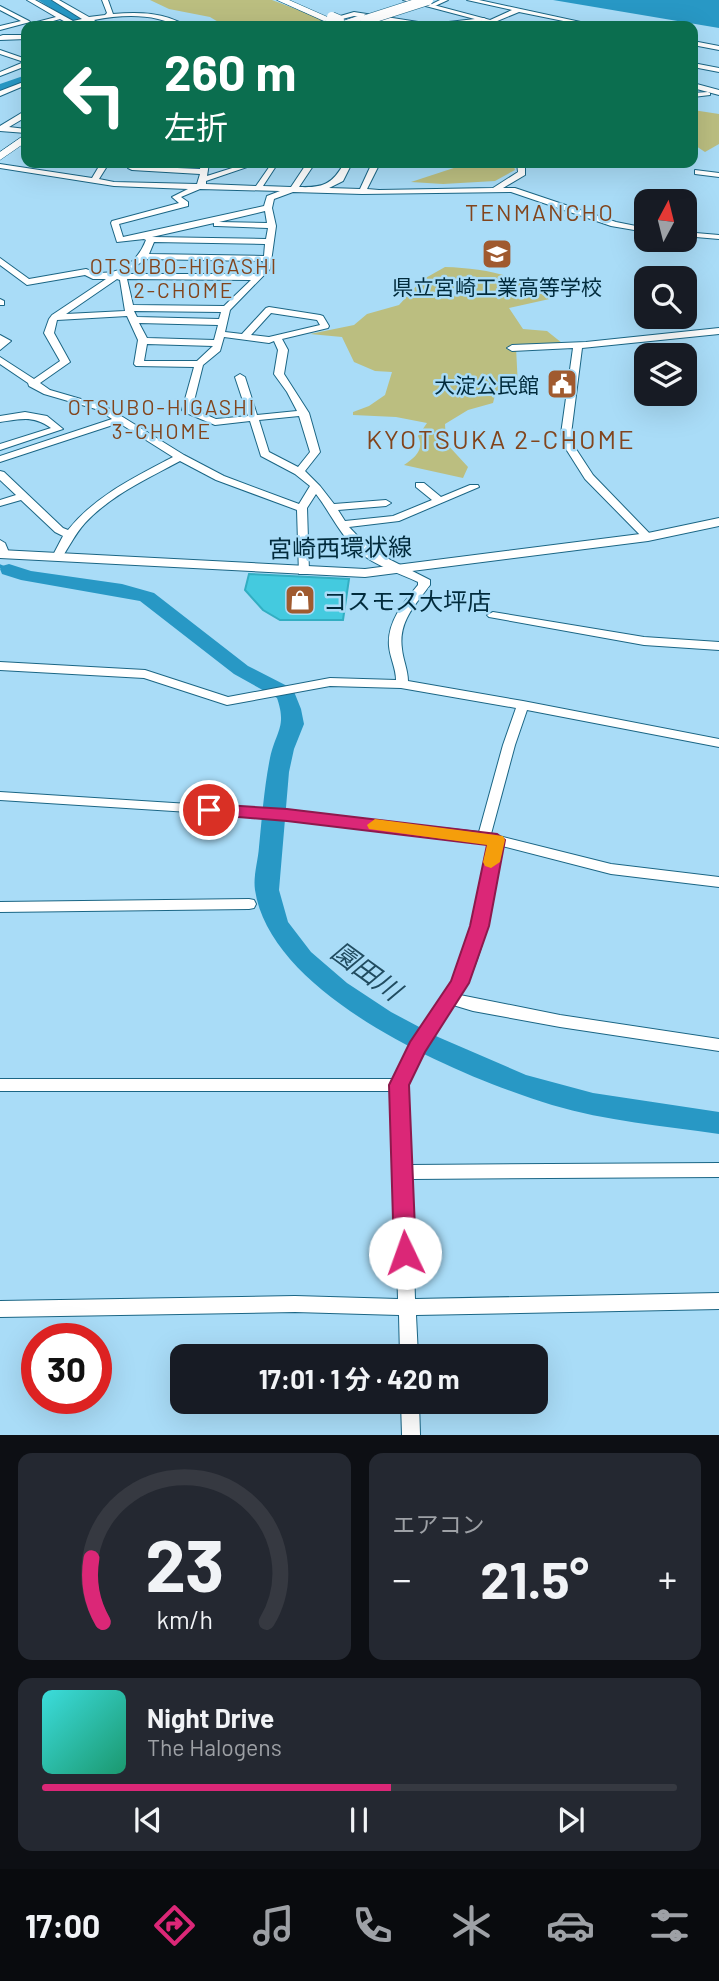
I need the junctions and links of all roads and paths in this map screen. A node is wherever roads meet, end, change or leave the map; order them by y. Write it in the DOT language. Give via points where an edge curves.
graph roads {
  1 [pos="30,0"];
  2 [pos="55,0"];
  3 [pos="104,0"];
  4 [pos="281,0"];
  5 [pos="289,0"];
  6 [pos="407,0"];
  7 [pos="418,0"];
  8 [pos="445,0"];
  9 [pos="470,0"];
  10 [pos="431,2"];
  11 [pos="0,8"];
  12 [pos="519,10"];
  13 [pos="457,13"];
  14 [pos="107,16"];
  15 [pos="62,17"];
  16 [pos="89,19"];
  17 [pos="385,20"];
  18 [pos="25,21"];
  19 [pos="44,21"];
  20 [pos="69,21"];
  21 [pos="83,21"];
  22 [pos="92,21"];
  23 [pos="172,21"];
  24 [pos="328,21"];
  25 [pos="334,21"];
  26 [pos="335,21"];
  27 [pos="364,21"];
  28 [pos="393,21"];
  29 [pos="487,21"];
  30 [pos="572,21"];
  31 [pos="21,23"];
  32 [pos="0,28"];
  33 [pos="21,37"];
  34 [pos="0,38"];
  35 [pos="698,44"];
  36 [pos="719,48"];
  37 [pos="0,52"];
  38 [pos="21,54"];
  39 [pos="15,57"];
  40 [pos="21,60"];
  41 [pos="21,65"];
  42 [pos="698,66"];
  43 [pos="719,70"];
  44 [pos="2,72"];
  45 [pos="1,83"];
  46 [pos="21,85"];
  47 [pos="698,87"];
  48 [pos="15,88"];
  49 [pos="21,90"];
  50 [pos="719,93"];
  51 [pos="0,94"];
  52 [pos="708,94"];
  53 [pos="698,95"];
  54 [pos="21,117"];
  55 [pos="0,129"];
  56 [pos="21,132"];
  57 [pos="21,136"];
  58 [pos="21,137"];
  59 [pos="0,149"];
  60 [pos="0,157"];
  61 [pos="0,166"];
  62 [pos="102,168"];
  63 [pos="141,168"];
  64 [pos="234,168"];
  65 [pos="272,168"];
  66 [pos="308,168"];
  67 [pos="346,168"];
  68 [pos="374,168"];
  69 [pos="522,168"];
  70 [pos="698,172"];
  71 [pos="204,175"];
  72 [pos="719,175"];
  73 [pos="95,180"];
  74 [pos="259,187"];
  75 [pos="295,188"];
  76 [pos="496,189"];
  77 [pos="320,190"];
  78 [pos="362,192"];
  79 [pos="268,208"];
  80 [pos="199,224"];
  81 [pos="272,226"];
  82 [pos="634,228"];
  83 [pos="697,235"];
  84 [pos="719,237"];
  85 [pos="148,238"];
  86 [pos="270,242"];
  87 [pos="144,256"];
  88 [pos="268,259"];
  89 [pos="0,261"];
  90 [pos="120,275"];
  91 [pos="257,277"];
  92 [pos="226,309"];
  93 [pos="131,314"];
  94 [pos="54,317"];
  95 [pos="221,322"];
  96 [pos="719,331"];
  97 [pos="244,337"];
  98 [pos="0,338"];
  99 [pos="218,338"];
  100 [pos="277,338"];
  101 [pos="142,341"];
  102 [pos="578,345"];
  103 [pos="0,347"];
  104 [pos="512,348"];
  105 [pos="0,360"];
  106 [pos="199,364"];
  107 [pos="240,377"];
  108 [pos="32,384"];
  109 [pos="304,413"];
  110 [pos="253,418"];
  111 [pos="0,419"];
  112 [pos="121,419"];
  113 [pos="0,447"];
  114 [pos="180,457"];
  115 [pos="0,460"];
  116 [pos="299,472"];
  117 [pos="0,474"];
  118 [pos="420,485"];
  119 [pos="315,486"];
  120 [pos="474,487"];
  121 [pos="23,496"];
  122 [pos="440,501"];
  123 [pos="0,503"];
  124 [pos="386,503"];
  125 [pos="302,508"];
  126 [pos="330,508"];
  127 [pos="719,522"];
  128 [pos="342,524"];
  129 [pos="67,534"];
  130 [pos="648,537"];
  131 [pos="2,551"];
  132 [pos="57,557"];
  133 [pos="403,570"];
  134 [pos="303,572"];
  135 [pos="493,615"];
  136 [pos="719,646"];
  137 [pos="0,666"];
  138 [pos="401,684"];
  139 [pos="523,705"];
  140 [pos="719,743"];
  141 [pos="0,796"];
  142 [pos="491,838"];
  143 [pos="719,882"];
  144 [pos="248,904"];
  145 [pos="0,907"];
  146 [pos="450,998"];
  147 [pos="719,1045"];
  148 [pos="0,1085"];
  149 [pos="399,1085"];
  150 [pos="719,1170"];
  151 [pos="401,1172"];
  152 [pos="719,1301"];
  153 [pos="407,1307"];
  154 [pos="0,1308"];
  155 [pos="409,1344"];
  156 [pos="410,1414"];
  157 [pos="411,1435"];
  1 -- 15 [label="street"];
  2 -- 16 [label="street"];
  3 -- 14 [label="street" via="110,13"];
  4 -- 25 [label="highway"];
  5 -- 26 [label="highway"];
  6 -- 13 [label="main road"];
  7 -- 10 [label="main road"];
  7 -- 27 [label="highway, bridge"];
  8 -- 10 [label="street"];
  9 -- 12 [label="street"];
  10 -- 13 [label="main road"];
  10 -- 27 [label="highway, bridge"];
  11 -- 18 [label="street"];
  12 -- 29 [label="street"];
  12 -- 30 [label="street"];
  13 -- 29 [label="main road"];
  14 -- 16 [label="street"];
  14 -- 23 [label="street" via="162,16"];
  15 -- 19 [label="street"];
  15 -- 20 [label="street"];
  16 -- 21 [label="street"];
  16 -- 22 [label="street"];
  17 -- 24 [label="street" via="354,14"];
  17 -- 27 [label="street"];
  17 -- 28 [label="street"];
  31 -- 32 [label="street"];
  33 -- 34 [label="street"];
  35 -- 36 [label="street"];
  37 -- 39 [label="street"];
  38 -- 39 [label="street"];
  39 -- 40 [label="street"];
  41 -- 44 [label="street"];
  42 -- 43 [label="street"];
  45 -- 48 [label="street"];
  46 -- 48 [label="street"];
  47 -- 50 [label="main road"];
  48 -- 49 [label="street"];
  48 -- 51 [label="street"];
  52 -- 53 [label="street"];
  54 -- 55 [label="street"];
  55 -- 56 [label="street"];
  57 -- 59 [label="highway"];
  58 -- 60 [label="highway"];
  61 -- 73 [label="street"];
  62 -- 73 [label="street"];
  63 -- 71 [label="street"];
  64 -- 71 [label="street"];
  65 -- 74 [label="street"];
  66 -- 75 [label="street"];
  67 -- 77 [label="street" via="340,179"];
  68 -- 78 [label="street"];
  69 -- 76 [label="street" via="522,173"];
  70 -- 72 [label="street"];
  71 -- 73 [label="street" via="114,184"];
  71 -- 74 [label="street"];
  71 -- 85 [label="street" via="176,197 184,204 115,223 120,240"];
  74 -- 75 [label="street"];
  75 -- 77 [label="street"];
  75 -- 79 [label="street" via="270,198"];
  76 -- 78 [label="street"];
  76 -- 82 [label="street" via="525,193"];
  77 -- 78 [label="street"];
  79 -- 80 [label="street"];
  79 -- 81 [label="street"];
  80 -- 81 [label="street"];
  80 -- 85 [label="street"];
  81 -- 86 [label="street"];
  83 -- 84 [label="street"];
  85 -- 86 [label="street"];
  85 -- 87 [label="street"];
  86 -- 88 [label="street"];
  87 -- 88 [label="street"];
  87 -- 90 [label="street"];
  88 -- 91 [label="street" via="264,274"];
  89 -- 90 [label="street" via="27,282 81,272"];
  90 -- 91 [label="street"];
  90 -- 93 [label="street"];
  90 -- 94 [label="street"];
  91 -- 92 [label="street"];
  92 -- 93 [label="street"];
  92 -- 95 [label="street"];
  93 -- 94 [label="street"];
  93 -- 95 [label="street"];
  93 -- 101 [label="street"];
  94 -- 108 [label="street" via="49,333 65,362"];
  95 -- 99 [label="street"];
  96 -- 102 [label="street"];
  97 -- 99 [label="street"];
  97 -- 100 [label="street"];
  97 -- 100 [label="street" via="269,310 320,318 325,326"];
  98 -- 103 [label="street" via="6,341"];
  99 -- 101 [label="street"];
  99 -- 106 [label="street" via="217,349"];
  100 -- 109 [label="street" via="283,350 279,374"];
  101 -- 106 [label="street" via="139,364"];
  102 -- 104 [label="street"];
  102 -- 130 [label="street" via="566,434 569,446 586,471"];
  105 -- 108 [label="street"];
  106 -- 110 [label="street" via="187,410 215,422"];
  107 -- 110 [label="street"];
  108 -- 112 [label="street"];
  109 -- 110 [label="street"];
  109 -- 116 [label="street" via="315,452"];
  110 -- 116 [label="street" via="265,454"];
  111 -- 113 [label="street" via="34,414 58,429"];
  112 -- 114 [label="street"];
  112 -- 115 [label="street"];
  114 -- 125 [label="street" via="240,487"];
  114 -- 129 [label="street" via="106,498"];
  116 -- 119 [label="street"];
  117 -- 121 [label="street"];
  118 -- 122 [label="street"];
  119 -- 125 [label="street"];
  119 -- 126 [label="street"];
  120 -- 122 [label="street"];
  121 -- 123 [label="street"];
  121 -- 129 [label="street"];
  122 -- 128 [label="street" via="395,519"];
  124 -- 126 [label="street"];
  125 -- 134 [label="street"];
  126 -- 128 [label="street"];
  127 -- 130 [label="main road, 宮崎西環状線"];
  128 -- 133 [label="street" via="362,549"];
  129 -- 132 [label="street"];
  130 -- 133 [label="main road, 宮崎西環状線"];
  131 -- 132 [label="main road, 宮崎西環状線"];
  132 -- 134 [label="main road, 宮崎西環状線"];
  133 -- 134 [label="main road, 宮崎西環状線"];
  133 -- 138 [label="street" via="424,580 424,585 395,628"];
  135 -- 136 [label="street" via="644,641"];
  137 -- 138 [label="street" via="145,674 227,701 330,682"];
  138 -- 139 [label="street"];
  139 -- 140 [label="street"];
  139 -- 142 [label="street" via="509,744"];
  141 -- 142 [label="street" via="266,813"];
  142 -- 143 [label="street" via="611,869"];
  142 -- 146 [label="street" via="480,926"];
  144 -- 145 [label="street"];
  146 -- 147 [label="street" via="560,1021"];
  146 -- 149 [label="street"];
  148 -- 149 [label="street"];
  149 -- 151 [label="street"];
  150 -- 151 [label="street"];
  151 -- 153 [label="street"];
  152 -- 153 [label="street"];
  153 -- 154 [label="street"];
  153 -- 155 [label="street"];
  156 -- 157 [label="street"];
}
